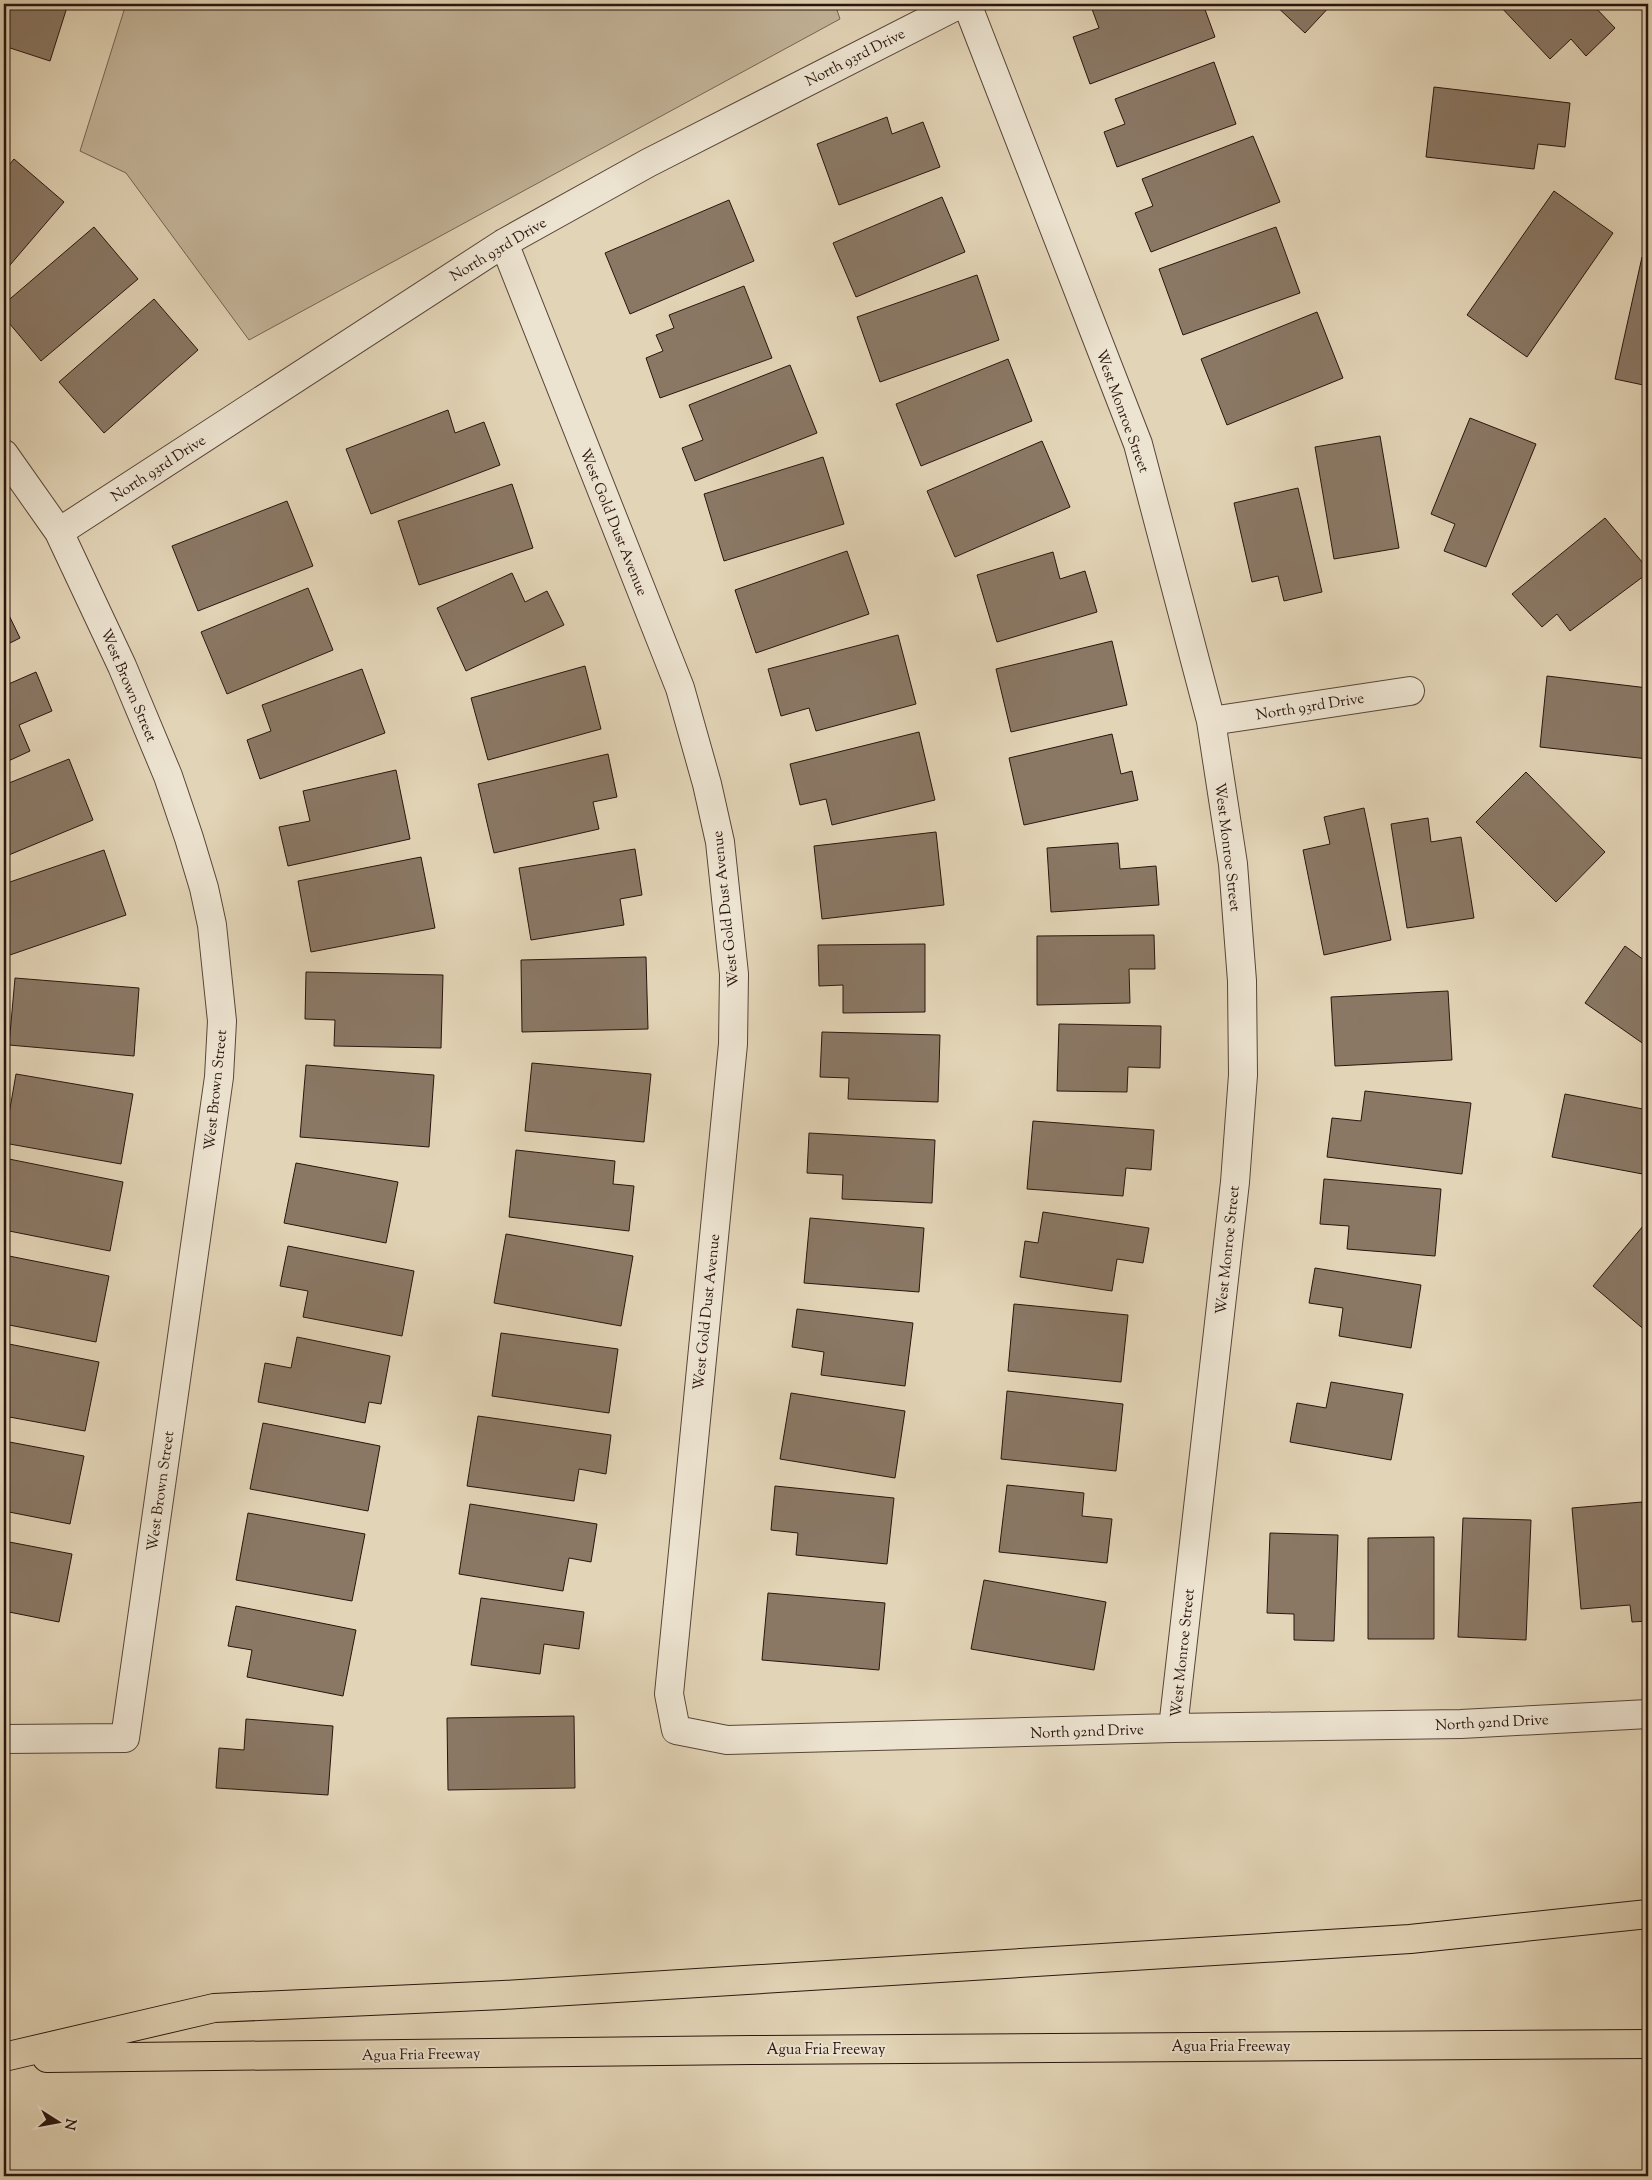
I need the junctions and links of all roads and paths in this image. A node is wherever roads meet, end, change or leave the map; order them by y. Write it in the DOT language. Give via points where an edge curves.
graph roads {
  1 [pos="960,4"];
  2 [pos="967,4"];
  3 [pos="504,243"];
  4 [pos="4,454"];
  5 [pos="59,532"];
  6 [pos="1410,691"];
  7 [pos="1211,721"];
  8 [pos="1648,1714"];
  9 [pos="1173,1728"];
  10 [pos="676,1730"];
  11 [pos="4,1739"];
  12 [pos="1648,1914"];
  13 [pos="1648,2044"];
  14 [pos="4,2058"];
  1 -- 3 [label="street, North 93rd Drive" via="648,163"];
  2 -- 7 [label="street, West Monroe Street" via="1138,444"];
  3 -- 5 [label="street, North 93rd Drive"];
  3 -- 10 [label="street, West Gold Dust Avenue" via="680,688 720,842 734,974 733,1044 669,1694"];
  4 -- 5 [label="street, West Brown Street"];
  5 -- 11 [label="street, West Brown Street" via="122,666 168,776 189,838 212,925 222,1021 219,1077 125,1738"];
  6 -- 7 [label="street, North 93rd Drive"];
  7 -- 9 [label="street, West Monroe Street" via="1233,864 1242,980 1243,1075 1235,1182"];
  8 -- 9 [label="street, North 92nd Drive" via="1461,1724"];
  9 -- 10 [label="street, North 92nd Drive" via="727,1740"];
  12 -- 14 [label="highway" via="1410,1939 968,1968 512,1995 214,2008"];
  13 -- 14 [label="highway, Agua Fria Freeway"];
}
